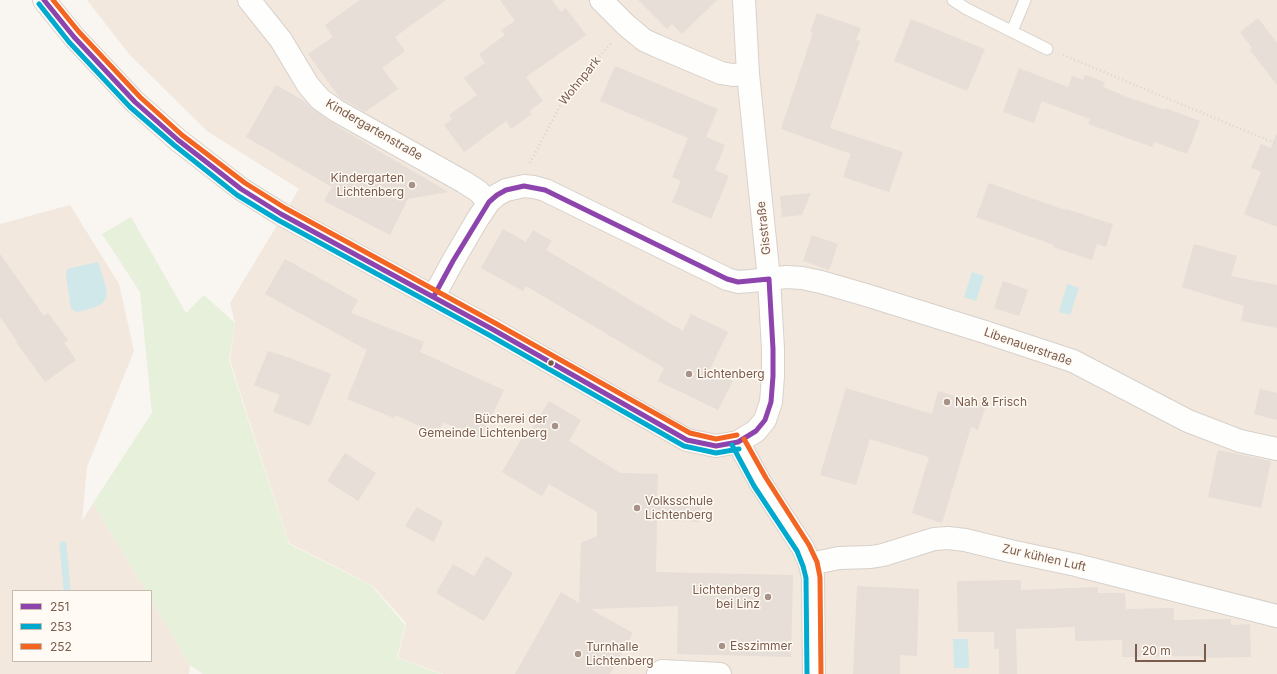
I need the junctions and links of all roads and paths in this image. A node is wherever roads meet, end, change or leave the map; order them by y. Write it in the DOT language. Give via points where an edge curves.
graph roads {
  1 [pos="44,0"];
  2 [pos="249,0"];
  3 [pos="601,0"];
  4 [pos="744,0"];
  5 [pos="952,0"];
  6 [pos="1025,0"];
  7 [pos="626,25"];
  8 [pos="1012,31"];
  9 [pos="1047,49"];
  10 [pos="748,74"];
  11 [pos="1277,144"];
  12 [pos="524,186"];
  13 [pos="489,202"];
  14 [pos="769,279"];
  15 [pos="434,296"];
  16 [pos="738,442"];
  17 [pos="1277,449"];
  18 [pos="810,564"];
  19 [pos="1277,616"];
  20 [pos="658,674"];
  21 [pos="720,674"];
  22 [pos="814,674"];
  1 -- 15 [label="street" via="74,37 135,102 178,140 241,189 281,214"];
  2 -- 13 [label="street, Kindergartenstraße" via="281,40 308,85 320,99 464,182"];
  3 -- 7 [label="street"];
  4 -- 10 [label="street, Gisstraße"];
  5 -- 8 [label="lane"];
  6 -- 8 [label="lane"];
  7 -- 10 [label="street" via="644,40 706,67 721,73"];
  7 -- 12 [label="path, Wohnpark" via="565,96 528,167 524,176"];
  8 -- 9 [label="lane"];
  9 -- 11 [label="path"];
  10 -- 14 [label="street, Gisstraße"];
  12 -- 13 [label="street" via="506,190"];
  12 -- 14 [label="street" via="545,190 726,279 738,282"];
  13 -- 15 [label="street" via="476,220"];
  14 -- 16 [label="street, Gisstraße" via="773,349 771,402 765,420 756,431"];
  14 -- 17 [label="street, Libenauerstraße" via="786,277 822,282 1073,361 1188,421 1240,441"];
  15 -- 16 [label="street" via="687,440 716,446"];
  16 -- 18 [label="street" via="760,482 803,548"];
  18 -- 19 [label="street, Zur kühlen Luft" via="839,558 883,555 934,539 966,540"];
  18 -- 22 [label="street" via="813,577"];
  20 -- 21 [label="street" via="662,671"];
}
